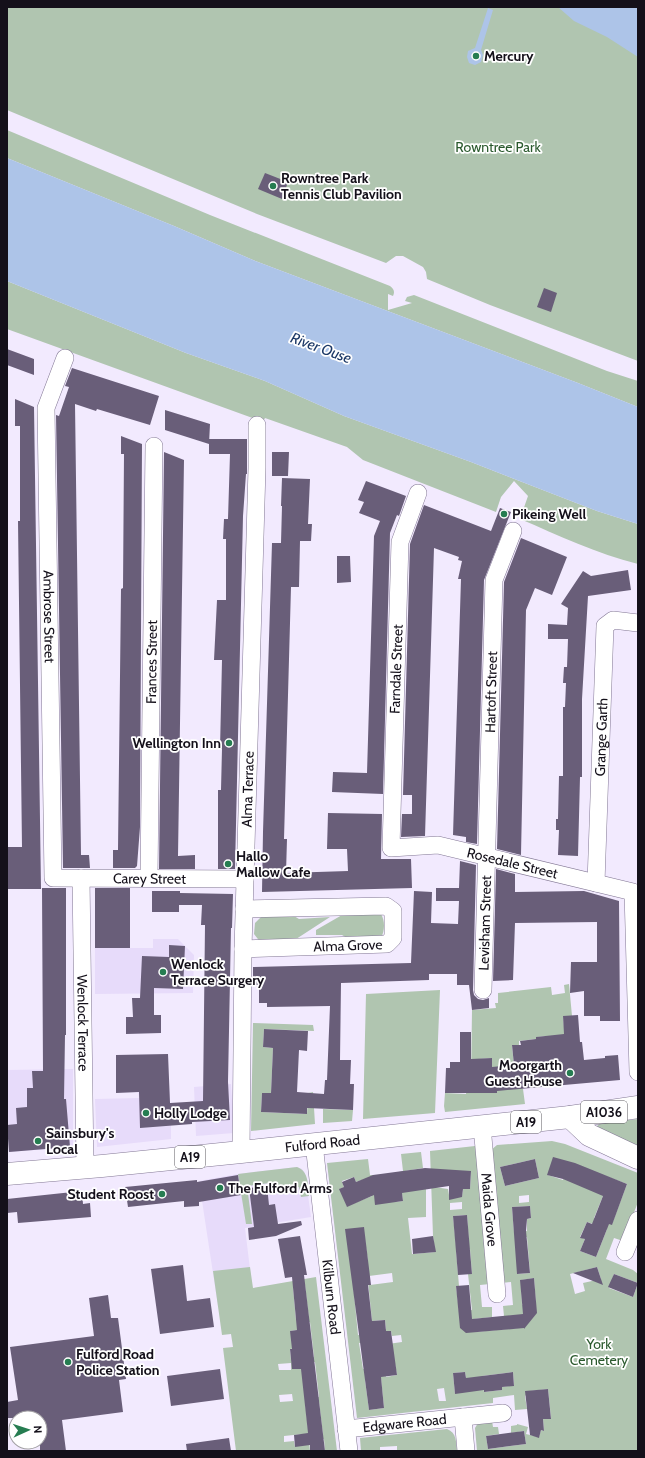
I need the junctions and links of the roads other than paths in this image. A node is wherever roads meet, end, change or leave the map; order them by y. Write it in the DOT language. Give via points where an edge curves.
graph roads {
  1 [pos="65,358"];
  2 [pos="257,426"];
  3 [pos="154,446"];
  4 [pos="418,493"];
  5 [pos="513,532"];
  6 [pos="638,623"];
  7 [pos="391,848"];
  8 [pos="486,856"];
  9 [pos="53,878"];
  10 [pos="81,878"];
  11 [pos="149,878"];
  12 [pos="246,879"];
  13 [pos="596,883"];
  14 [pos="244,909"];
  15 [pos="243,949"];
  16 [pos="483,990"];
  17 [pos="638,1072"];
  18 [pos="638,1107"];
  19 [pos="570,1117"];
  20 [pos="482,1126"];
  21 [pos="314,1144"];
  22 [pos="241,1152"];
  23 [pos="638,1158"];
  24 [pos="85,1167"];
  25 [pos="7,1174"];
  26 [pos="638,1220"];
  27 [pos="625,1252"];
  28 [pos="497,1294"];
  29 [pos="503,1413"];
  30 [pos="463,1417"];
  31 [pos="346,1429"];
  32 [pos="349,1451"];
  33 [pos="466,1451"];
  1 -- 9 [label="street, Ambrose Street" via="46,408"];
  2 -- 12 [label="street, Alma Terrace"];
  3 -- 11 [label="street, Frances Street"];
  4 -- 7 [label="street, Farndale Street" via="400,542"];
  5 -- 8 [label="street, Hartoft Street" via="494,580"];
  6 -- 13 [label="street, Grange Garth" via="612,620 605,626"];
  7 -- 8 [label="street, Rosedale Street" via="438,845"];
  8 -- 13 [label="street, Rosedale Street"];
  8 -- 16 [label="street, Levisham Street"];
  9 -- 10 [label="street, Carey Street"];
  10 -- 11 [label="street, Carey Street"];
  10 -- 24 [label="street, Wenlock Terrace"];
  11 -- 12 [label="street, Carey Street"];
  12 -- 14 [label="street, Alma Terrace"];
  13 -- 17 [label="street, Rosedale Street" via="633,892"];
  14 -- 15 [label="street, Alma Terrace"];
  14 -- 15 [label="street, Alma Grove" via="386,906 393,911 393,938 387,944"];
  15 -- 22 [label="street, Alma Terrace"];
  18 -- 19 [label="main road, Fulford Road / A1036"];
  19 -- 20 [label="main road, Fulford Road / A19"];
  19 -- 23 [label="main road" via="589,1135"];
  20 -- 21 [label="main road, Fulford Road / A19"];
  20 -- 28 [label="street, Maida Grove"];
  21 -- 22 [label="main road, Fulford Road / A19"];
  21 -- 31 [label="street, Kilburn Road"];
  22 -- 24 [label="main road, Fulford Road / A19"];
  24 -- 25 [label="main road, Fulford Road / A19"];
  26 -- 27 [label="street"];
  29 -- 30 [label="street, Edgware Road"];
  30 -- 31 [label="street, Edgware Road"];
  30 -- 33 [label="street, Edgware Road"];
  31 -- 32 [label="street, Kilburn Road"];
}
